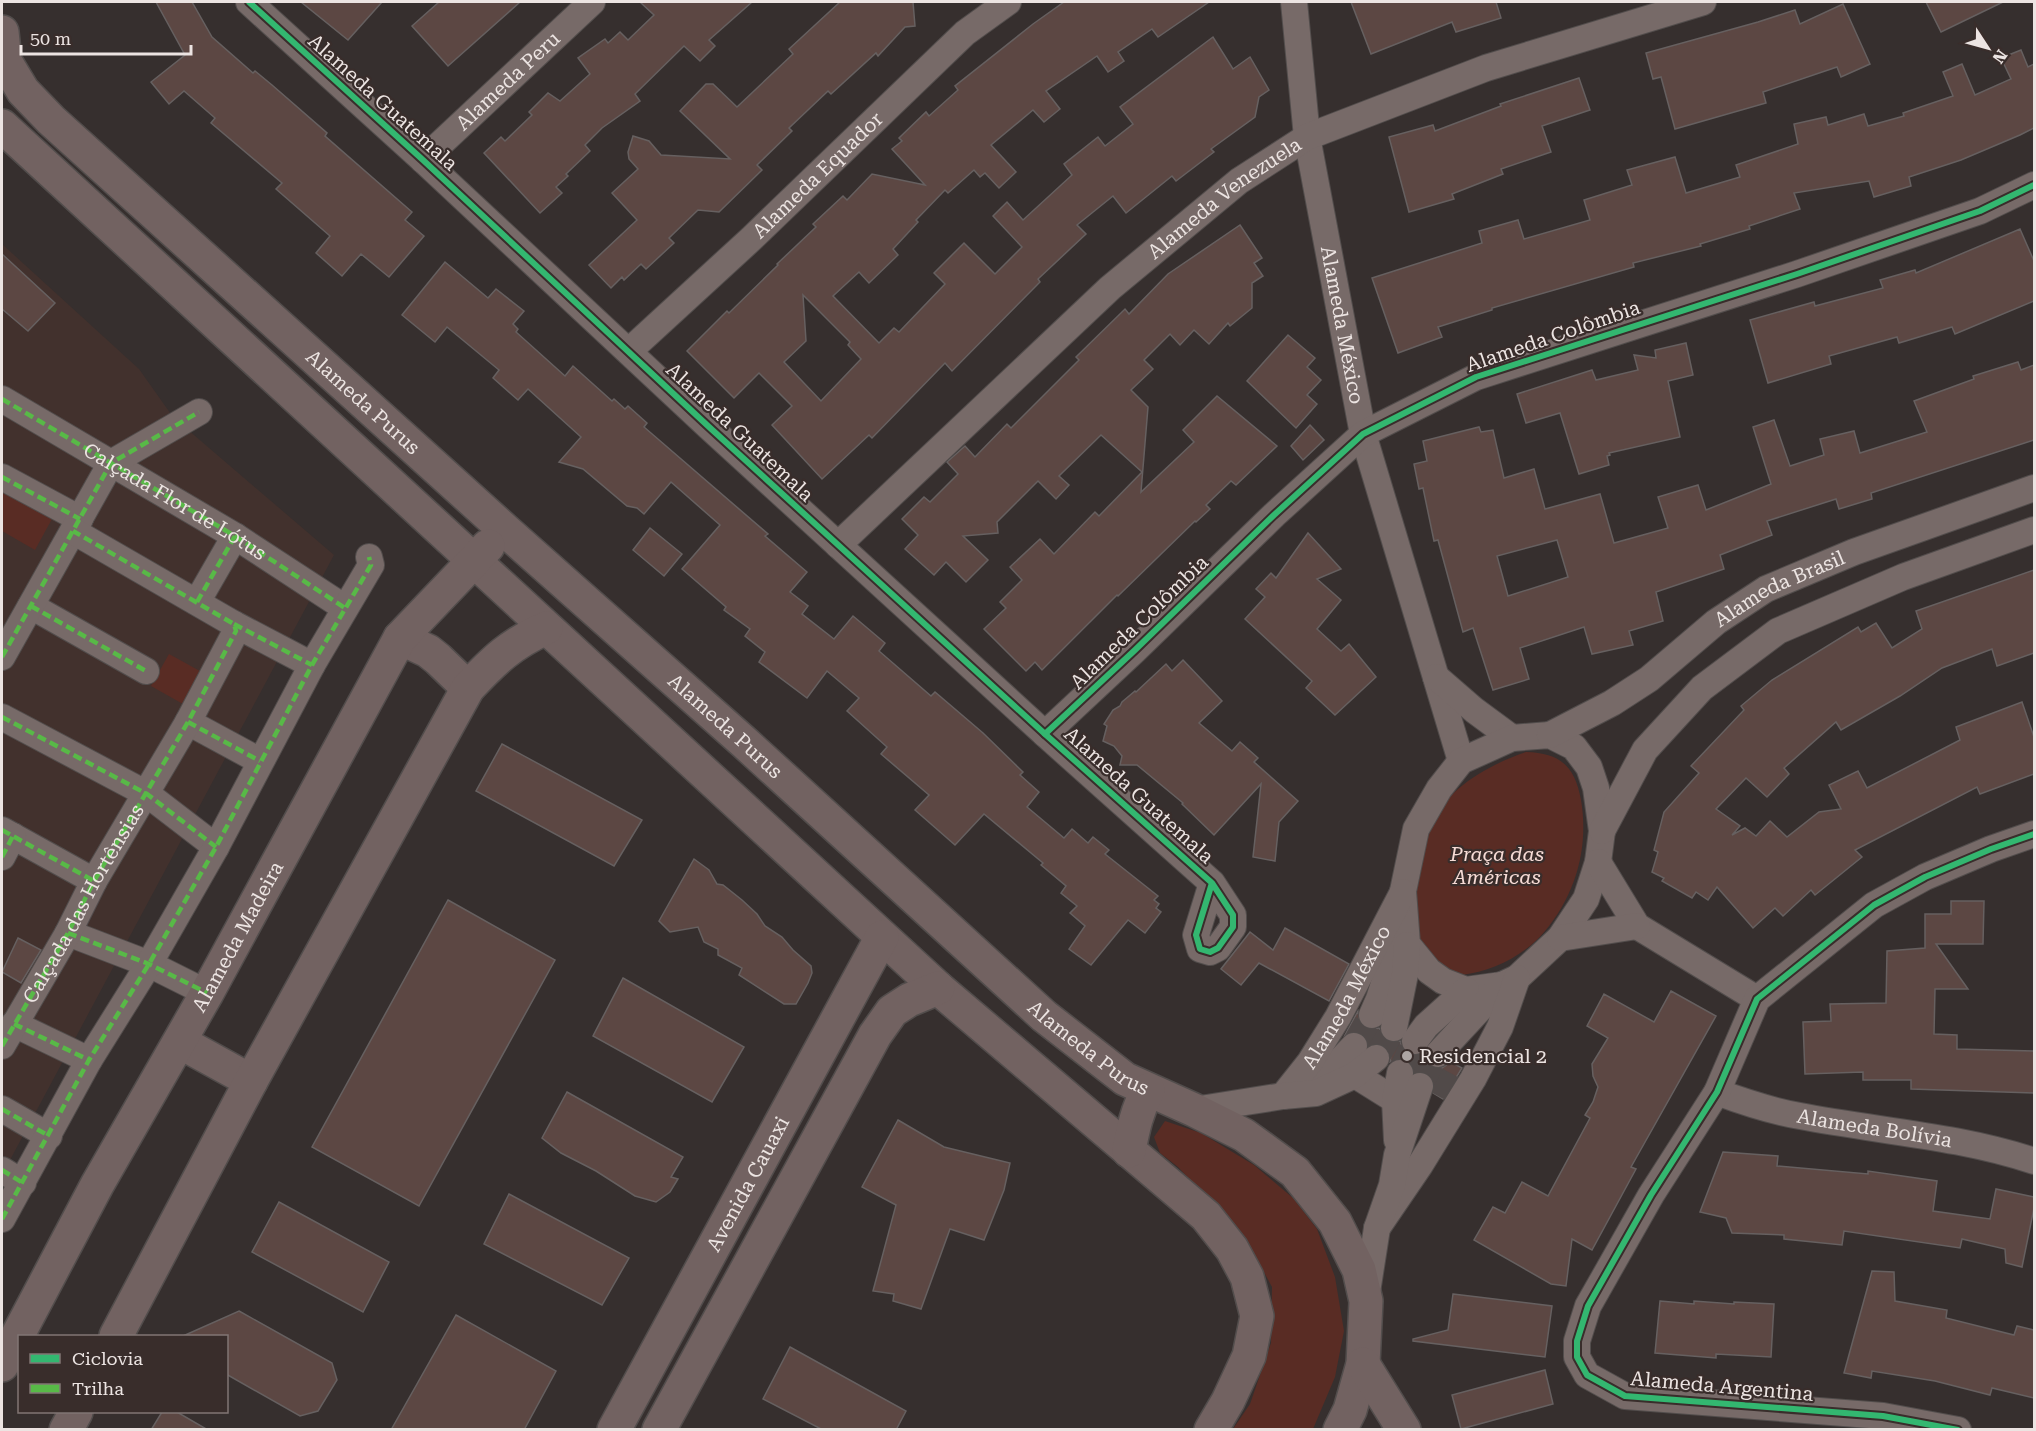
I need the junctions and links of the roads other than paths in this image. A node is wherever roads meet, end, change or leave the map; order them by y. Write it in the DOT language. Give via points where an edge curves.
graph roads {
  1 [pos="249,2"];
  2 [pos="592,2"];
  3 [pos="1008,2"];
  4 [pos="1294,2"];
  5 [pos="1703,2"];
  6 [pos="3,52"];
  7 [pos="2,126"];
  8 [pos="1307,137"];
  9 [pos="423,160"];
  10 [pos="2034,186"];
  11 [pos="630,351"];
  12 [pos="2,399"];
  13 [pos="199,412"];
  14 [pos="1363,434"];
  15 [pos="111,464"];
  16 [pos="2,477"];
  17 [pos="2034,488"];
  18 [pos="77,525"];
  19 [pos="505,530"];
  20 [pos="2034,530"];
  21 [pos="235,536"];
  22 [pos="838,545"];
  23 [pos="369,557"];
  24 [pos="474,561"];
  25 [pos="197,602"];
  26 [pos="31,606"];
  27 [pos="345,608"];
  28 [pos="234,624"];
  29 [pos="546,628"];
  30 [pos="400,638"];
  31 [pos="4,649"];
  32 [pos="312,665"];
  33 [pos="146,671"];
  34 [pos="1436,677"];
  35 [pos="468,688"];
  36 [pos="2,717"];
  37 [pos="188,722"];
  38 [pos="1045,734"];
  39 [pos="1550,735"];
  40 [pos="1512,738"];
  41 [pos="261,761"];
  42 [pos="1461,761"];
  43 [pos="147,794"];
  44 [pos="1602,831"];
  45 [pos="2034,834"];
  46 [pos="5,841"];
  47 [pos="216,847"];
  48 [pos="1598,862"];
  49 [pos="94,881"];
  50 [pos="1212,883"];
  51 [pos="1403,891"];
  52 [pos="1404,919"];
  53 [pos="1637,926"];
  54 [pos="68,933"];
  55 [pos="882,937"];
  56 [pos="1560,938"];
  57 [pos="1407,944"];
  58 [pos="149,964"];
  59 [pos="1510,982"];
  60 [pos="938,988"];
  61 [pos="1466,990"];
  62 [pos="207,993"];
  63 [pos="1757,999"];
  64 [pos="1372,1015"];
  65 [pos="15,1024"];
  66 [pos="831,1031"];
  67 [pos="180,1042"];
  68 [pos="2,1046"];
  69 [pos="1354,1046"];
  70 [pos="865,1053"];
  71 [pos="1376,1058"];
  72 [pos="89,1060"];
  73 [pos="1449,1060"];
  74 [pos="1355,1076"];
  75 [pos="251,1081"];
  76 [pos="1420,1086"];
  77 [pos="1148,1090"];
  78 [pos="1717,1092"];
  79 [pos="1295,1095"];
  80 [pos="1395,1100"];
  81 [pos="2,1109"];
  82 [pos="1194,1110"];
  83 [pos="49,1136"];
  84 [pos="1130,1152"];
  85 [pos="1397,1155"];
  86 [pos="2034,1161"];
  87 [pos="12,1177"];
  88 [pos="1392,1185"];
  89 [pos="2,1219"];
  90 [pos="1377,1228"];
  91 [pos="687,1293"];
  92 [pos="1366,1301"];
  93 [pos="728,1302"];
  94 [pos="712,1331"];
  95 [pos="117,1335"];
  96 [pos="1363,1364"];
  97 [pos="2,1365"];
  98 [pos="2,1374"];
  99 [pos="18,1382"];
  100 [pos="614,1430"];
  101 [pos="659,1430"];
  102 [pos="1211,1430"];
  103 [pos="1340,1430"];
  104 [pos="1404,1430"];
  105 [pos="1958,1430"];
  1 -- 9 [label="street, Alameda Guatemala"];
  2 -- 9 [label="street, Alameda Peru"];
  3 -- 11 [label="street, Alameda Equador" via="965,33"];
  4 -- 8 [label="street, Alameda México"];
  5 -- 8 [label="street, Alameda Venezuela" via="1486,68"];
  6 -- 19 [label="main road, Alameda Purus" via="23,92 51,120"];
  7 -- 24 [label="main road, Alameda Purus"];
  8 -- 14 [label="street, Alameda México"];
  8 -- 22 [label="street, Alameda Venezuela" via="1239,181 1110,288"];
  9 -- 11 [label="street, Alameda Guatemala"];
  10 -- 14 [label="street, Alameda Colômbia" via="1980,211 1797,274 1476,377"];
  11 -- 22 [label="street, Alameda Guatemala"];
  12 -- 15 [label="street, Calçada Flor de Lótus"];
  13 -- 15 [label="street"];
  14 -- 34 [label="street, Alameda México"];
  14 -- 38 [label="street, Alameda Colômbia"];
  15 -- 18 [label="street"];
  15 -- 21 [label="street, Calçada Flor de Lótus"];
  16 -- 18 [label="street"];
  17 -- 39 [label="street, Alameda Brasil" via="1854,552 1766,589 1716,622 1649,679"];
  18 -- 25 [label="street"];
  18 -- 26 [label="street"];
  19 -- 24 [label="main road, Alameda Madeira"];
  19 -- 77 [label="main road, Alameda Purus" via="746,743 1044,1016 1125,1079"];
  20 -- 44 [label="street, Alameda Brasil" via="1903,578 1778,631 1702,688 1645,750"];
  21 -- 25 [label="street"];
  21 -- 27 [label="street, Calçada Flor de Lótus"];
  22 -- 38 [label="street, Alameda Guatemala"];
  23 -- 27 [label="street" via="371,565"];
  24 -- 29 [label="main road, Alameda Purus"];
  24 -- 30 [label="main road, Alameda Madeira"];
  25 -- 28 [label="street"];
  26 -- 31 [label="street"];
  26 -- 33 [label="street"];
  27 -- 32 [label="street"];
  28 -- 32 [label="street"];
  28 -- 37 [label="street, Calçada das Hortênsias" via="236,631"];
  29 -- 35 [label="main road" via="499,655"];
  29 -- 55 [label="main road, Alameda Purus"];
  30 -- 35 [label="main road" via="428,651"];
  30 -- 62 [label="main road, Alameda Madeira"];
  32 -- 41 [label="street"];
  34 -- 40 [label="street"];
  34 -- 42 [label="street, Alameda México"];
  35 -- 75 [label="main road"];
  36 -- 43 [label="street"];
  37 -- 41 [label="street"];
  37 -- 43 [label="street, Calçada das Hortênsias"];
  38 -- 50 [label="street, Alameda Guatemala"];
  39 -- 40 [label="street"];
  39 -- 44 [label="street" via="1574,747 1589,767"];
  40 -- 42 [label="street"];
  41 -- 47 [label="street"];
  42 -- 51 [label="street" via="1416,829"];
  43 -- 47 [label="street"];
  43 -- 49 [label="street, Calçada das Hortênsias"];
  44 -- 48 [label="street"];
  45 -- 63 [label="street" via="1925,877 1874,905"];
  46 -- 49 [label="street"];
  47 -- 58 [label="street"];
  48 -- 53 [label="street"];
  48 -- 56 [label="street" via="1586,899"];
  49 -- 54 [label="street, Calçada das Hortênsias"];
  51 -- 52 [label="street"];
  51 -- 79 [label="street, Alameda México"];
  52 -- 57 [label="street"];
  52 -- 64 [label="street"];
  53 -- 56 [label="street"];
  53 -- 63 [label="street"];
  54 -- 58 [label="street"];
  54 -- 65 [label="street, Calçada das Hortênsias"];
  55 -- 60 [label="main road, Alameda Purus"];
  55 -- 66 [label="main road, Avenida Cauaxi"];
  56 -- 59 [label="street"];
  57 -- 61 [label="street" via="1429,971"];
  57 -- 61 [label="street" via="1405,1035 1426,1026"];
  58 -- 62 [label="street"];
  58 -- 72 [label="street"];
  59 -- 61 [label="street"];
  59 -- 73 [label="street"];
  59 -- 90 [label="street" via="1500,1027 1473,1079"];
  60 -- 70 [label="main road, Avenida Cauaxi" via="892,1011"];
  60 -- 84 [label="main road, Alameda Purus"];
  62 -- 67 [label="main road, Alameda Madeira"];
  63 -- 78 [label="street, Alameda Argentina"];
  65 -- 68 [label="street, Calçada das Hortênsias"];
  65 -- 72 [label="street"];
  66 -- 70 [label="main road" via="852,1036"];
  66 -- 91 [label="main road, Avenida Cauaxi"];
  67 -- 75 [label="main road"];
  67 -- 97 [label="main road, Alameda Madeira" via="97,1185"];
  69 -- 79 [label="street"];
  70 -- 93 [label="main road, Avenida Cauaxi"];
  71 -- 74 [label="street"];
  72 -- 83 [label="street"];
  74 -- 79 [label="street" via="1316,1093"];
  74 -- 80 [label="street"];
  75 -- 95 [label="main road"];
  76 -- 80 [label="street"];
  76 -- 85 [label="street"];
  76 -- 88 [label="street" via="1403,1170"];
  77 -- 82 [label="main road, Alameda Purus"];
  77 -- 84 [label="main road" via="1133,1124"];
  78 -- 86 [label="street, Alameda Bolívia" via="1799,1116 1949,1141"];
  78 -- 105 [label="street, Alameda Argentina" via="1651,1195 1588,1306 1577,1341 1578,1357 1587,1375 1625,1396 1883,1416"];
  79 -- 82 [label="street"];
  80 -- 85 [label="street"];
  81 -- 83 [label="street"];
  82 -- 92 [label="main road, Alameda Purus" via="1244,1135 1295,1172 1335,1222 1359,1270"];
  83 -- 87 [label="street"];
  84 -- 102 [label="main road, Alameda Purus" via="1206,1216 1232,1249 1247,1277 1257,1316 1249,1356"];
  85 -- 88 [label="street"];
  87 -- 89 [label="street"];
  88 -- 90 [label="street"];
  90 -- 92 [label="street"];
  91 -- 93 [label="main road" via="709,1294"];
  91 -- 94 [label="main road"];
  91 -- 100 [label="main road, Avenida Cauaxi"];
  92 -- 96 [label="main road, Alameda Purus"];
  93 -- 94 [label="main road, Avenida Cauaxi"];
  94 -- 101 [label="main road, Avenida Cauaxi"];
  96 -- 103 [label="main road, Alameda Purus"];
  96 -- 104 [label="main road"];
  98 -- 99 [label="main road"];
}
